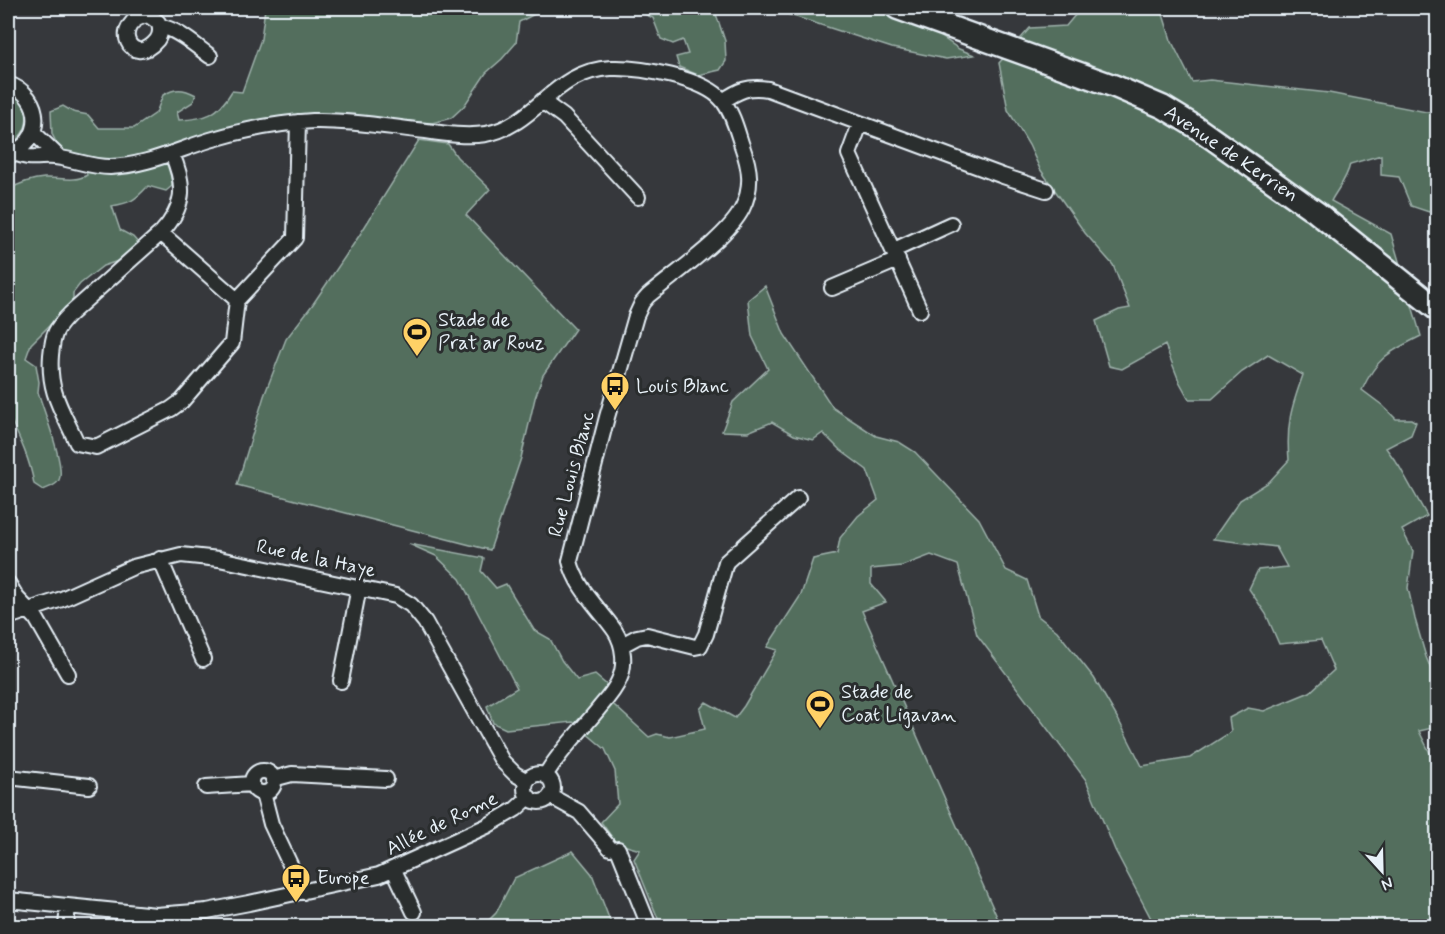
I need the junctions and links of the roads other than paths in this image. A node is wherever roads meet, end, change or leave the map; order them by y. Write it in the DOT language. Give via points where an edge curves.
graph roads {
  1 [pos="897,8"];
  2 [pos="149,11"];
  3 [pos="160,27"];
  4 [pos="210,56"];
  5 [pos="8,84"];
  6 [pos="542,101"];
  7 [pos="723,101"];
  8 [pos="298,122"];
  9 [pos="860,124"];
  10 [pos="33,132"];
  11 [pos="10,153"];
  12 [pos="172,154"];
  13 [pos="59,157"];
  14 [pos="1046,190"];
  15 [pos="639,197"];
  16 [pos="951,224"];
  17 [pos="161,233"];
  18 [pos="896,255"];
  19 [pos="832,288"];
  20 [pos="237,300"];
  21 [pos="920,310"];
  22 [pos="1437,310"];
  23 [pos="798,498"];
  24 [pos="160,559"];
  25 [pos="8,583"];
  26 [pos="359,587"];
  27 [pos="30,610"];
  28 [pos="8,616"];
  29 [pos="622,645"];
  30 [pos="203,659"];
  31 [pos="68,674"];
  32 [pos="341,681"];
  33 [pos="545,776"];
  34 [pos="8,777"];
  35 [pos="273,779"];
  36 [pos="386,779"];
  37 [pos="527,781"];
  38 [pos="252,784"];
  39 [pos="89,786"];
  40 [pos="206,787"];
  41 [pos="263,793"];
  42 [pos="550,796"];
  43 [pos="529,797"];
  44 [pos="393,870"];
  45 [pos="303,892"];
  46 [pos="8,900"];
  47 [pos="68,906"];
  48 [pos="414,912"];
  49 [pos="66,927"];
  50 [pos="649,927"];
  1 -- 22 [label="main road, Avenue de Kerrien" via="1162,106 1316,212"];
  2 -- 3 [label="street"];
  2 -- 3 [label="street" via="129,25 128,44 133,54 148,48 158,38"];
  3 -- 4 [label="street" via="173,31"];
  5 -- 10 [label="street" via="20,89 31,101 35,116"];
  6 -- 7 [label="street" via="578,76 610,68 682,79 708,88"];
  6 -- 8 [label="street" via="518,121 484,134 337,121"];
  6 -- 15 [label="street" via="564,117"];
  7 -- 9 [label="street" via="742,88 757,87"];
  7 -- 29 [label="street, Rue Louis Blanc" via="750,171 745,202 724,233 648,296 635,301 636,316 570,561 580,584"];
  8 -- 12 [label="street" via="237,133"];
  8 -- 20 [label="street" via="295,238"];
  9 -- 14 [label="street"];
  9 -- 18 [label="street" via="849,154"];
  10 -- 11 [label="street"];
  10 -- 13 [label="street"];
  11 -- 13 [label="street" via="29,158"];
  12 -- 13 [label="street" via="110,166 86,165"];
  12 -- 17 [label="street" via="182,198"];
  16 -- 18 [label="street"];
  17 -- 20 [label="street"];
  17 -- 20 [label="street" via="70,314 52,336 51,385 77,443 96,447 182,401 232,343"];
  18 -- 19 [label="street"];
  18 -- 21 [label="street"];
  23 -- 29 [label="street" via="726,562 700,646 647,635"];
  24 -- 26 [label="street, Rue de la Haye" via="204,556"];
  24 -- 27 [label="street, Rue de la Haye"];
  24 -- 30 [label="street"];
  25 -- 27 [label="street"];
  26 -- 32 [label="street"];
  26 -- 37 [label="street, Rue de la Haye" via="396,596 418,613 498,755"];
  27 -- 28 [label="street, Rue de la Haye"];
  27 -- 31 [label="street"];
  29 -- 33 [label="street" via="619,681 555,758"];
  33 -- 37 [label="street" via="533,776"];
  33 -- 42 [label="street" via="552,784"];
  34 -- 39 [label="street"];
  35 -- 36 [label="street" via="292,774"];
  35 -- 38 [label="street" via="270,773 260,771 254,775"];
  35 -- 41 [label="street" via="271,789"];
  37 -- 43 [label="street"];
  38 -- 40 [label="street"];
  38 -- 41 [label="street" via="257,792"];
  41 -- 45 [label="street" via="271,824"];
  42 -- 43 [label="street" via="540,802"];
  42 -- 50 [label="street" via="579,812 614,848"];
  43 -- 44 [label="street, Allée de Rome" via="499,819"];
  44 -- 45 [label="street, Allée de Rome" via="369,879"];
  44 -- 48 [label="street"];
  45 -- 47 [label="street, Allée de Rome" via="207,911 156,915"];
  46 -- 47 [label="street, Allée de Rome"];
  47 -- 49 [label="street"];
}
